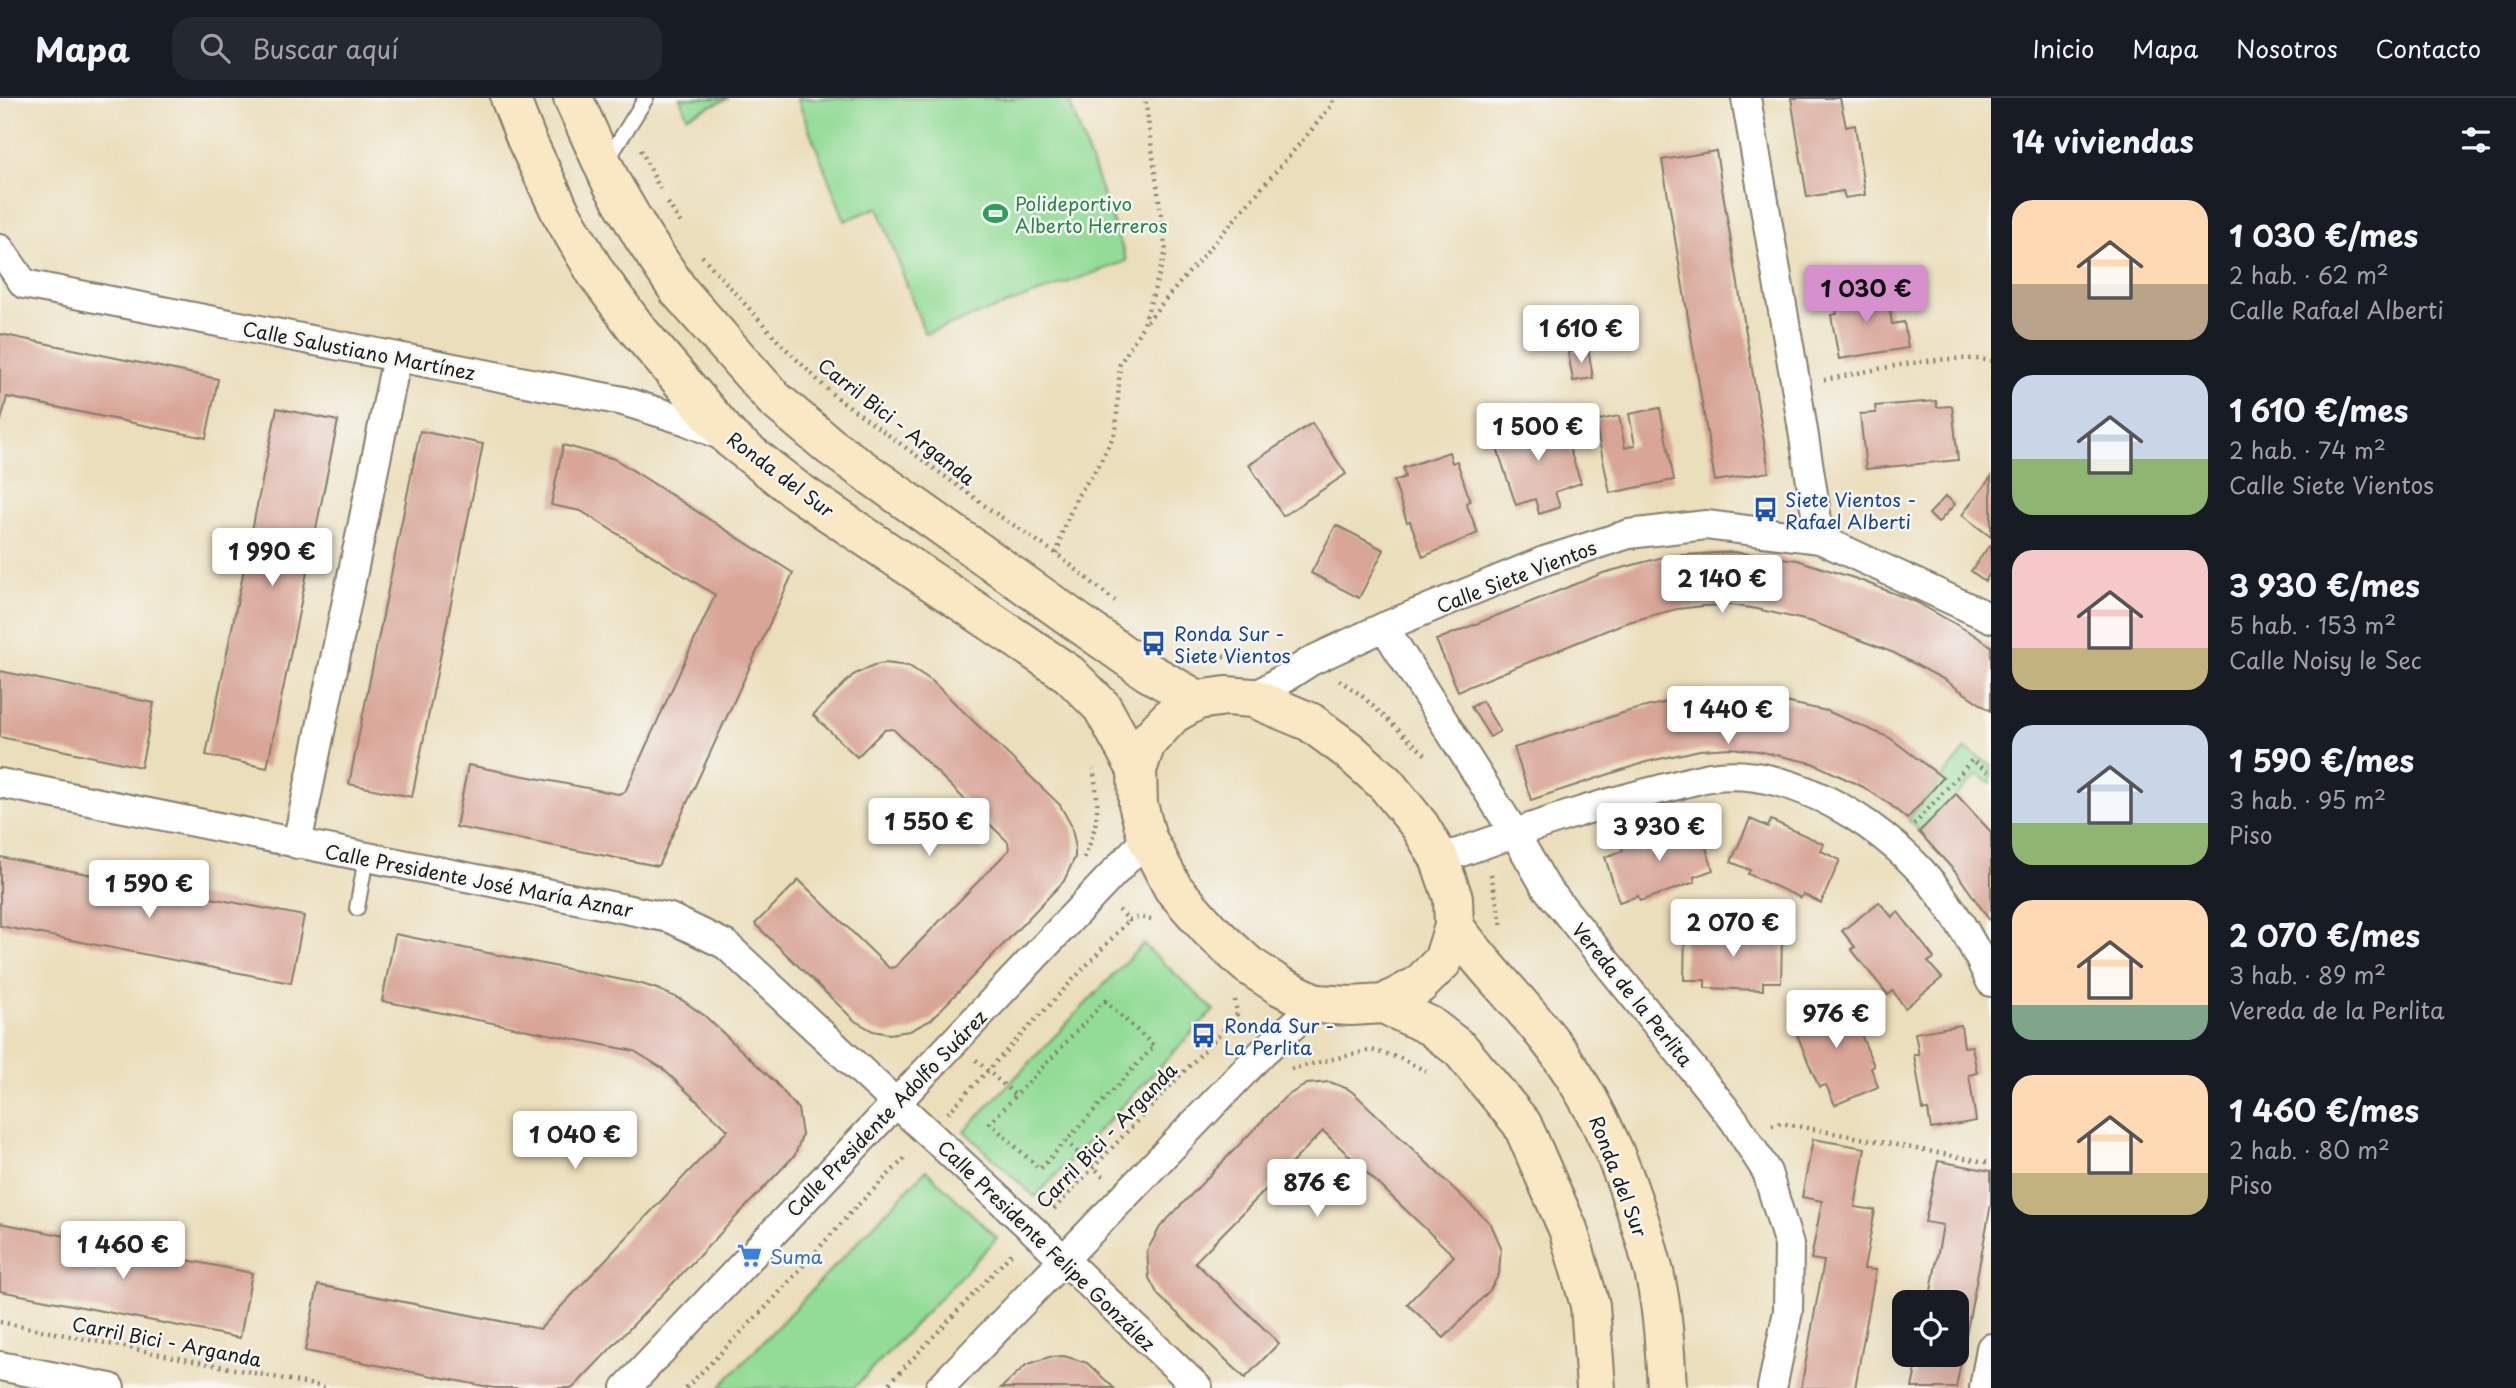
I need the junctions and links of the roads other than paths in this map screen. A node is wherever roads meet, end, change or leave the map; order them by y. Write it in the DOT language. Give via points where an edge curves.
graph roads {
  1 [pos="510,98"];
  2 [pos="573,98"];
  3 [pos="646,98"];
  4 [pos="1746,98"];
  5 [pos="603,166"];
  6 [pos="0,249"];
  7 [pos="397,357"];
  8 [pos="731,439"];
  9 [pos="1820,539"];
  10 [pos="1991,618"];
  11 [pos="1384,627"];
  12 [pos="1253,698"];
  13 [pos="1198,700"];
  14 [pos="1137,771"];
  15 [pos="0,783"];
  16 [pos="1515,834"];
  17 [pos="1147,838"];
  18 [pos="297,845"];
  19 [pos="366,858"];
  20 [pos="1438,858"];
  21 [pos="357,908"];
  22 [pos="1454,926"];
  23 [pos="1991,982"];
  24 [pos="1317,1004"];
  25 [pos="1384,1004"];
  26 [pos="895,1102"];
  27 [pos="1064,1259"];
  28 [pos="1991,1348"];
  29 [pos="0,1366"];
  30 [pos="110,1388"];
  31 [pos="626,1388"];
  32 [pos="940,1388"];
  33 [pos="1198,1388"];
  34 [pos="1596,1388"];
  35 [pos="1667,1388"];
  36 [pos="1772,1388"];
  37 [pos="1983,1388"];
  1 -- 8 [label="main road, Ronda del Sur" via="561,213 596,273 637,329"];
  2 -- 5 [label="main road"];
  3 -- 5 [label="lane"];
  4 -- 9 [label="street"];
  5 -- 13 [label="main road" via="642,237 679,290 774,399 842,455 1148,672"];
  6 -- 7 [label="street, Calle Salustiano Martínez" via="24,284"];
  7 -- 8 [label="street, Calle Salustiano Martínez" via="623,401"];
  7 -- 18 [label="street"];
  8 -- 14 [label="main road, Ronda del Sur" via="796,490 1069,674 1102,707"];
  9 -- 10 [label="street, Calle Siete Vientos"];
  9 -- 11 [label="street, Calle Siete Vientos" via="1706,525 1629,534 1544,561"];
  11 -- 12 [label="street, Calle Siete Vientos" via="1311,661"];
  11 -- 16 [label="street, Vereda de la Perlita"];
  12 -- 13 [label="main road, Ronda del Sur"];
  12 -- 20 [label="main road, Ronda del Sur" via="1310,722 1348,750 1386,784 1420,826"];
  13 -- 14 [label="main road, Ronda del Sur" via="1172,714 1146,743"];
  14 -- 17 [label="main road, Ronda del Sur" via="1138,804"];
  15 -- 18 [label="street, Calle Presidente José María Aznar"];
  16 -- 20 [label="street"];
  16 -- 23 [label="street" via="1606,803 1711,777 1759,777 1804,789 1847,811 1920,872 1977,950"];
  16 -- 36 [label="street, Vereda de la Perlita" via="1545,886 1691,1065 1767,1172 1789,1245 1788,1311"];
  17 -- 24 [label="main road, Ronda del Sur" via="1173,888 1209,929 1248,965"];
  17 -- 26 [label="street, Calle Presidente Adolfo Suárez"];
  18 -- 19 [label="street, Calle Presidente José María Aznar"];
  19 -- 21 [label="lane"];
  19 -- 26 [label="street, Calle Presidente José María Aznar" via="670,918 726,945"];
  20 -- 22 [label="main road, Ronda del Sur" via="1453,898"];
  22 -- 25 [label="main road, Ronda del Sur" via="1443,961 1419,985"];
  22 -- 35 [label="main road, Ronda del Sur" via="1560,1054 1605,1131 1654,1273"];
  24 -- 25 [label="main road, Ronda del Sur"];
  24 -- 27 [label="street" via="1263,1052"];
  25 -- 34 [label="main road, Ronda del Sur" via="1430,1026 1461,1050 1522,1124 1568,1229 1590,1305"];
  26 -- 27 [label="street, Calle Presidente Felipe González"];
  26 -- 31 [label="street, Calle Presidente Adolfo Suárez"];
  27 -- 32 [label="street"];
  27 -- 33 [label="street, Calle Presidente Felipe González"];
  28 -- 37 [label="street"];
  29 -- 30 [label="street"];
}
